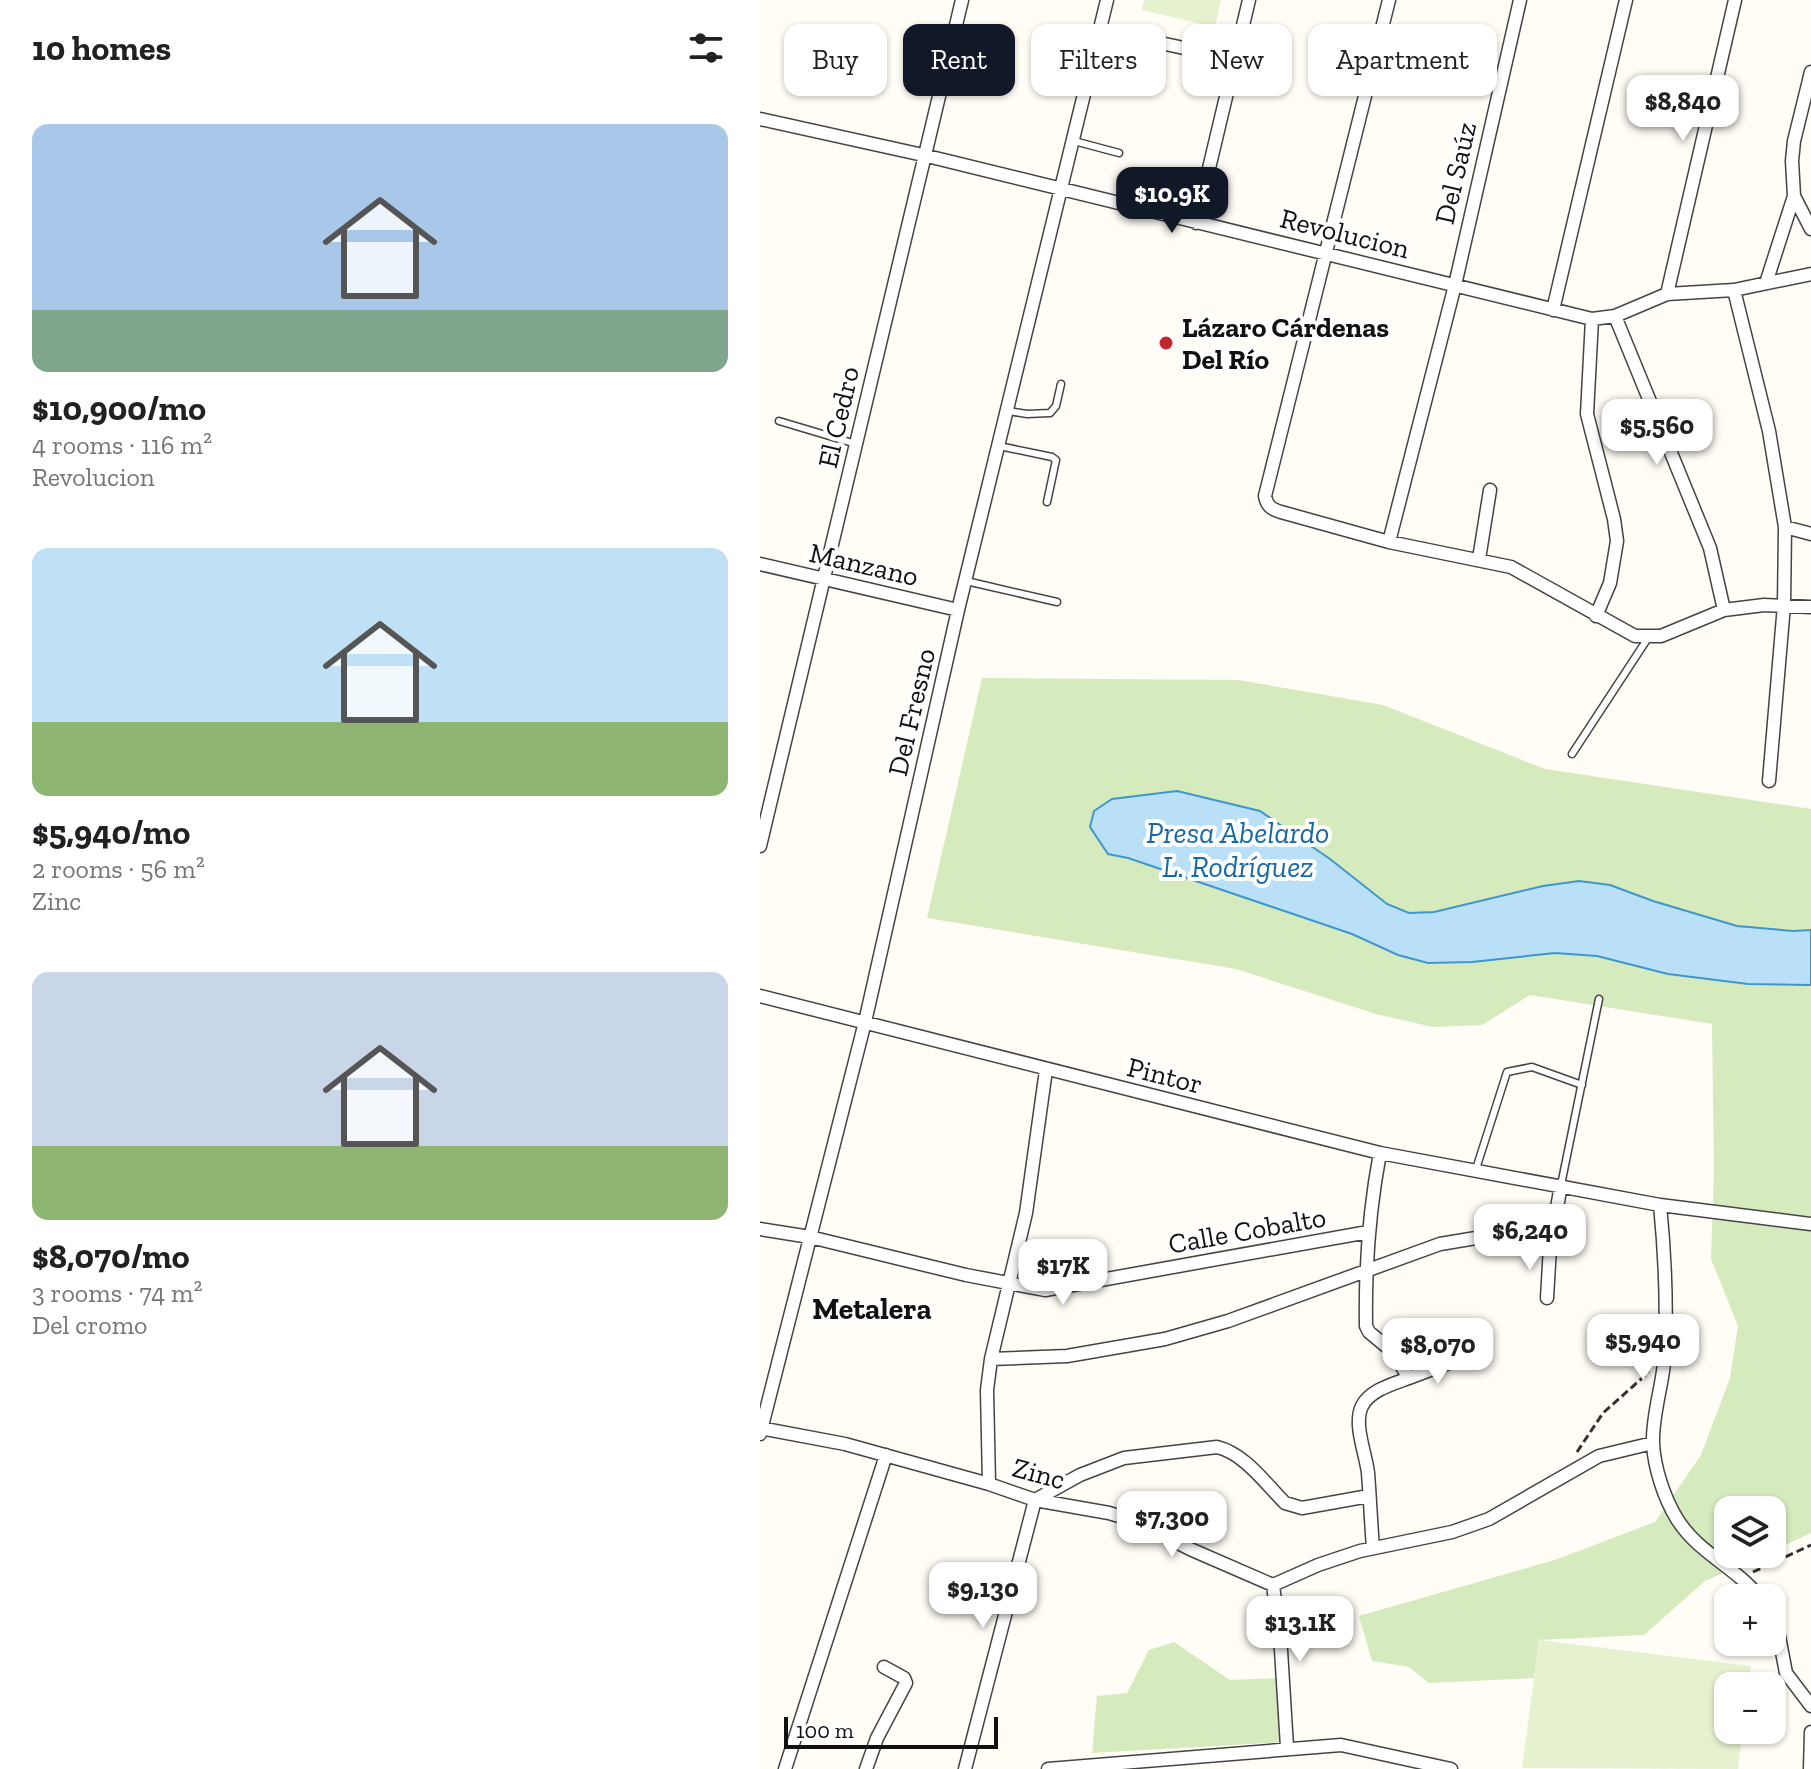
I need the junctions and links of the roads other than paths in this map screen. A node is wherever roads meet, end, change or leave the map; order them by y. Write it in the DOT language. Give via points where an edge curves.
graph roads {
  1 [pos="962,0"];
  2 [pos="1107,0"];
  3 [pos="1249,0"];
  4 [pos="1389,0"];
  5 [pos="1520,0"];
  6 [pos="1626,0"];
  7 [pos="1735,0"];
  8 [pos="1101,24"];
  9 [pos="1243,24"];
  10 [pos="1811,72"];
  11 [pos="1085,96"];
  12 [pos="1226,96"];
  13 [pos="760,119"];
  14 [pos="1804,122"];
  15 [pos="1074,141"];
  16 [pos="1119,153"];
  17 [pos="923,155"];
  18 [pos="1062,191"];
  19 [pos="1794,196"];
  20 [pos="1196,223"];
  21 [pos="1811,229"];
  22 [pos="1325,253"];
  23 [pos="1811,274"];
  24 [pos="1766,283"];
  25 [pos="1455,285"];
  26 [pos="1734,290"];
  27 [pos="1667,294"];
  28 [pos="1553,310"];
  29 [pos="1615,316"];
  30 [pos="1592,319"];
  31 [pos="1061,384"];
  32 [pos="1008,411"];
  33 [pos="779,421"];
  34 [pos="856,444"];
  35 [pos="999,446"];
  36 [pos="1490,490"];
  37 [pos="1047,502"];
  38 [pos="1785,527"];
  39 [pos="1811,534"];
  40 [pos="1389,542"];
  41 [pos="1479,559"];
  42 [pos="760,564"];
  43 [pos="824,581"];
  44 [pos="966,581"];
  45 [pos="1057,602"];
  46 [pos="1784,605"];
  47 [pos="1811,607"];
  48 [pos="958,610"];
  49 [pos="1724,610"];
  50 [pos="1596,616"];
  51 [pos="1648,638"];
  52 [pos="1572,754"];
  53 [pos="1769,781"];
  54 [pos="760,846"];
  55 [pos="760,996"];
  56 [pos="1599,999"];
  57 [pos="865,1022"];
  58 [pos="1046,1070"];
  59 [pos="1582,1085"];
  60 [pos="1380,1153"];
  61 [pos="1475,1172"];
  62 [pos="1561,1185"];
  63 [pos="1660,1205"];
  64 [pos="1811,1224"];
  65 [pos="760,1229"];
  66 [pos="1368,1232"];
  67 [pos="810,1237"];
  68 [pos="1550,1247"];
  69 [pos="1365,1273"];
  70 [pos="1010,1284"];
  71 [pos="1547,1298"];
  72 [pos="991,1359"];
  73 [pos="1454,1361"];
  74 [pos="1409,1378"];
  75 [pos="761,1430"];
  76 [pos="1653,1443"];
  77 [pos="886,1455"];
  78 [pos="989,1484"];
  79 [pos="1369,1496"];
  80 [pos="1035,1500"];
  81 [pos="1373,1548"];
  82 [pos="1749,1584"];
  83 [pos="1273,1585"];
  84 [pos="1782,1656"];
  85 [pos="884,1667"];
  86 [pos="1811,1680"];
  87 [pos="1800,1689"];
  88 [pos="1811,1706"];
  89 [pos="1811,1732"];
  90 [pos="1287,1747"];
  91 [pos="785,1769"];
  92 [pos="866,1769"];
  93 [pos="965,1769"];
  94 [pos="1048,1769"];
  95 [pos="1451,1769"];
  96 [pos="1810,1769"];
  1 -- 17 [label="street, El Cedro"];
  2 -- 8 [label="street, Del Fresno"];
  3 -- 9 [label="street"];
  4 -- 22 [label="street"];
  5 -- 25 [label="street, Del Saúz"];
  6 -- 28 [label="street"];
  7 -- 27 [label="street"];
  10 -- 14 [label="street"];
  11 -- 15 [label="street, Del Fresno"];
  12 -- 20 [label="street"];
  13 -- 17 [label="street, Revolucion"];
  14 -- 19 [label="street" via="1792,161"];
  15 -- 16 [label="lane"];
  15 -- 18 [label="street, Del Fresno"];
  17 -- 18 [label="street, Revolucion"];
  17 -- 34 [label="street, El Cedro"];
  18 -- 20 [label="street, Revolucion"];
  18 -- 32 [label="street, Del Fresno"];
  19 -- 21 [label="street"];
  19 -- 24 [label="street"];
  20 -- 22 [label="street, Revolucion"];
  22 -- 25 [label="street, Revolucion"];
  22 -- 40 [label="street" via="1265,496 1272,509"];
  23 -- 24 [label="street"];
  24 -- 26 [label="street"];
  25 -- 28 [label="street, Revolucion"];
  25 -- 40 [label="street, Del Saúz"];
  26 -- 27 [label="street"];
  26 -- 38 [label="street" via="1769,431"];
  27 -- 29 [label="street"];
  28 -- 30 [label="street, Revolucion"];
  29 -- 30 [label="street"];
  29 -- 49 [label="street" via="1710,548"];
  30 -- 50 [label="street" via="1587,414 1617,541 1610,583"];
  31 -- 32 [label="lane" via="1050,413"];
  32 -- 35 [label="street, Del Fresno"];
  33 -- 34 [label="lane"];
  34 -- 43 [label="street, El Cedro"];
  35 -- 37 [label="lane" via="1056,460"];
  35 -- 44 [label="street, Del Fresno"];
  36 -- 41 [label="street"];
  38 -- 39 [label="street"];
  38 -- 46 [label="street"];
  40 -- 41 [label="street"];
  41 -- 50 [label="street" via="1511,567"];
  42 -- 43 [label="street, Manzano"];
  43 -- 48 [label="street, Manzano"];
  43 -- 54 [label="street, El Cedro"];
  44 -- 45 [label="lane"];
  44 -- 48 [label="street, Del Fresno"];
  46 -- 47 [label="street"];
  46 -- 49 [label="street"];
  46 -- 53 [label="street"];
  48 -- 57 [label="street, Del Fresno"];
  49 -- 51 [label="street"];
  50 -- 51 [label="street"];
  51 -- 52 [label="lane"];
  55 -- 57 [label="street, Pintor"];
  56 -- 59 [label="lane"];
  57 -- 58 [label="street, Pintor"];
  57 -- 67 [label="street, Del Fresno"];
  58 -- 60 [label="street, Pintor"];
  58 -- 70 [label="street"];
  59 -- 61 [label="lane" via="1532,1067 1507,1072"];
  59 -- 62 [label="lane"];
  60 -- 61 [label="street, Pintor"];
  60 -- 66 [label="street"];
  61 -- 62 [label="street, Pintor"];
  62 -- 63 [label="street, Pintor"];
  62 -- 68 [label="street"];
  63 -- 64 [label="street, Pintor"];
  63 -- 76 [label="street" via="1666,1259 1665,1358"];
  65 -- 67 [label="street, Calle Cobalto"];
  66 -- 69 [label="street"];
  66 -- 70 [label="street, Calle Cobalto" via="1058,1289"];
  67 -- 70 [label="street, Calle Cobalto"];
  67 -- 75 [label="street, Del Fresno"];
  68 -- 69 [label="street" via="1477,1236 1440,1244"];
  68 -- 71 [label="street"];
  69 -- 72 [label="street" via="1165,1339 1067,1356"];
  69 -- 74 [label="street" via="1369,1332 1393,1352"];
  70 -- 72 [label="street"];
  72 -- 78 [label="street"];
  73 -- 74 [label="street"];
  74 -- 79 [label="street" via="1383,1388 1363,1404 1359,1415"];
  75 -- 77 [label="street, Zinc"];
  76 -- 81 [label="street" via="1599,1456 1489,1519"];
  76 -- 82 [label="street" via="1677,1520 1700,1547"];
  77 -- 78 [label="street, Zinc"];
  77 -- 91 [label="street"];
  78 -- 80 [label="street, Zinc"];
  79 -- 80 [label="street" via="1292,1507 1240,1458 1217,1447 1124,1458"];
  79 -- 81 [label="street"];
  80 -- 83 [label="street, Zinc" via="1135,1521"];
  80 -- 93 [label="street"];
  81 -- 83 [label="street"];
  83 -- 90 [label="street"];
  84 -- 87 [label="street"];
  85 -- 92 [label="street" via="906,1683"];
  86 -- 87 [label="street"];
  87 -- 88 [label="street"];
  89 -- 96 [label="street"];
  90 -- 94 [label="street"];
  90 -- 95 [label="street" via="1341,1745"];
}
